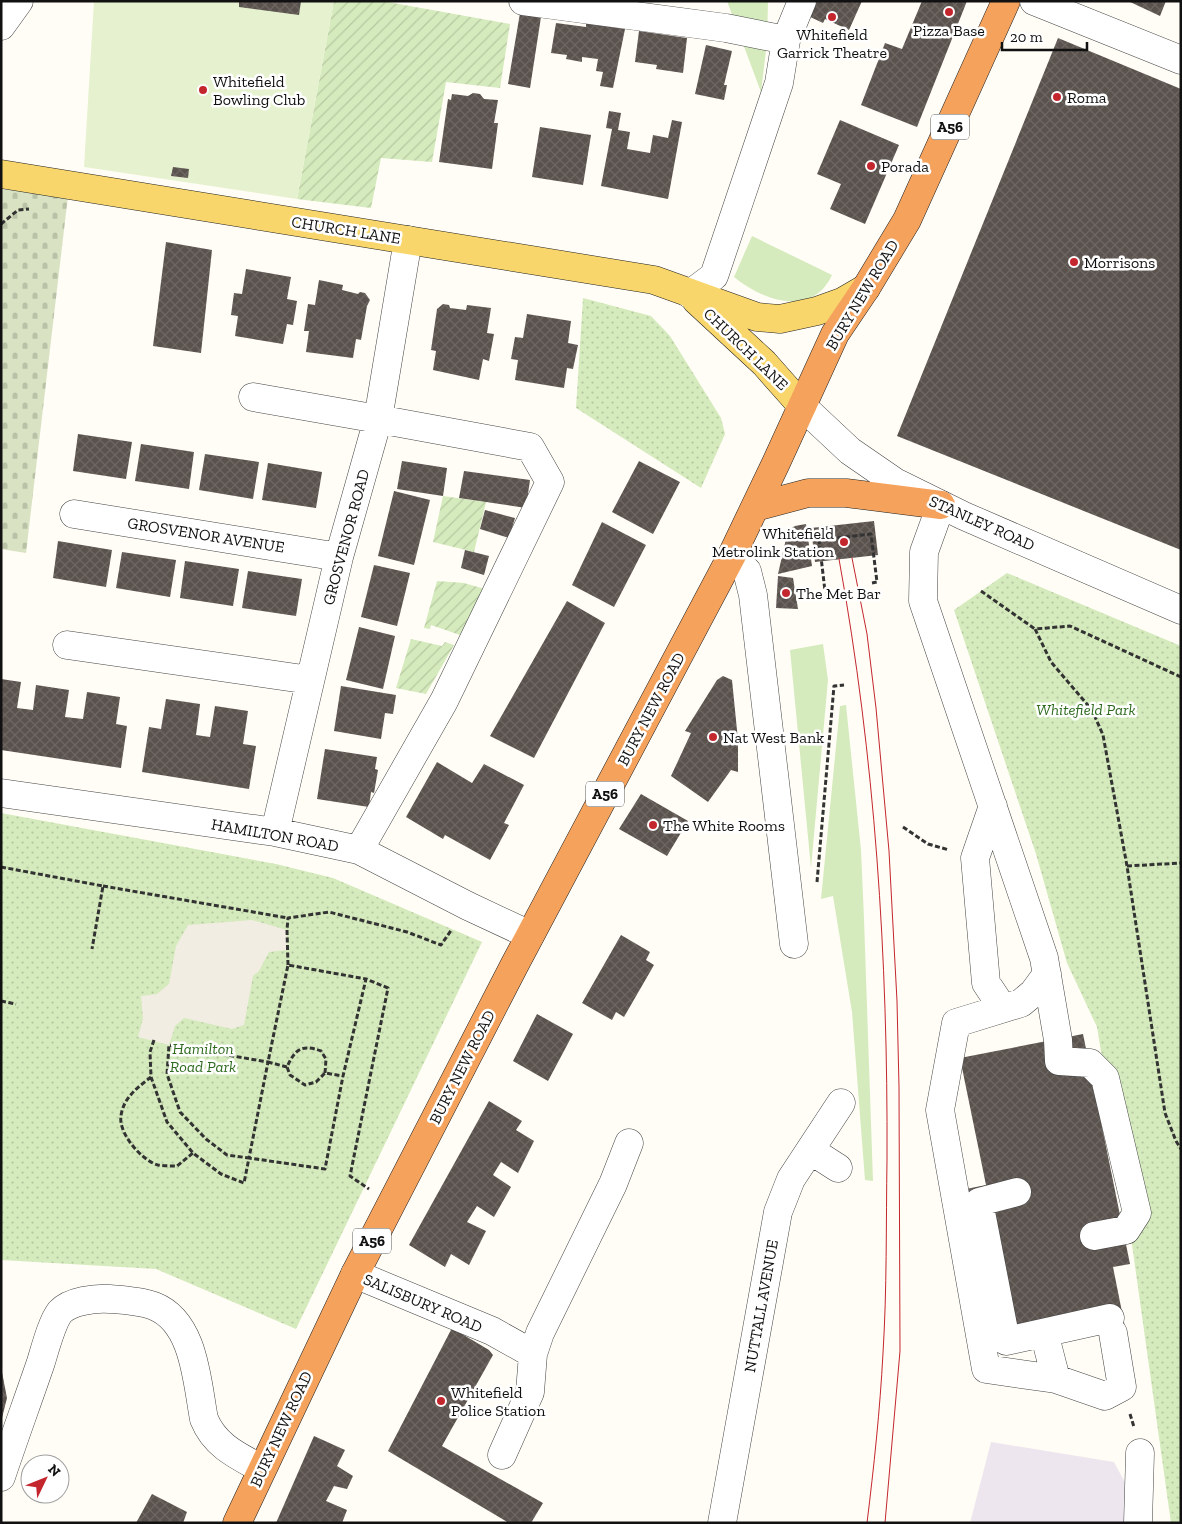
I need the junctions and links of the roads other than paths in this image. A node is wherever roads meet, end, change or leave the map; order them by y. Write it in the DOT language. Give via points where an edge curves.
graph roads {
  1 [pos="19,1"];
  2 [pos="524,1"];
  3 [pos="802,1"];
  4 [pos="1006,1"];
  5 [pos="1034,1"];
  6 [pos="1,26"];
  7 [pos="786,40"];
  8 [pos="1181,60"];
  9 [pos="1,174"];
  10 [pos="408,240"];
  11 [pos="866,288"];
  12 [pos="690,294"];
  13 [pos="253,398"];
  14 [pos="802,406"];
  15 [pos="378,419"];
  16 [pos="941,506"];
  17 [pos="755,507"];
  18 [pos="74,514"];
  19 [pos="339,557"];
  20 [pos="731,558"];
  21 [pos="1181,610"];
  22 [pos="67,645"];
  23 [pos="310,680"];
  24 [pos="1,793"];
  25 [pos="993,806"];
  26 [pos="275,832"];
  27 [pos="359,850"];
  28 [pos="530,935"];
  29 [pos="794,944"];
  30 [pos="1048,974"];
  31 [pos="1002,1007"];
  32 [pos="841,1104"];
  33 [pos="629,1143"];
  34 [pos="810,1150"];
  35 [pos="838,1168"];
  36 [pos="1017,1192"];
  37 [pos="1094,1236"];
  38 [pos="355,1274"];
  39 [pos="1048,1344"];
  40 [pos="533,1354"];
  41 [pos="1056,1379"];
  42 [pos="1140,1453"];
  43 [pos="502,1455"];
  44 [pos="262,1469"];
  45 [pos="1,1477"];
  46 [pos="237,1523"];
  47 [pos="722,1523"];
  48 [pos="1138,1523"];
  1 -- 6 [label="street"];
  2 -- 7 [label="street" via="726,28"];
  3 -- 7 [label="street"];
  4 -- 11 [label="highway, BURY NEW ROAD / A56" via="908,220"];
  5 -- 8 [label="street"];
  7 -- 12 [label="street" via="779,83 714,276"];
  9 -- 10 [label="main road, CHURCH LANE"];
  10 -- 12 [label="main road, CHURCH LANE" via="654,280"];
  10 -- 15 [label="street, GROSVENOR ROAD"];
  11 -- 12 [label="main road, CHURCH LANE" via="842,302 780,319 757,317"];
  11 -- 14 [label="highway, BURY NEW ROAD / A56" via="835,334"];
  12 -- 14 [label="main road, CHURCH LANE" via="764,363"];
  13 -- 15 [label="street"];
  14 -- 16 [label="street, STANLEY ROAD" via="850,451 895,482"];
  14 -- 17 [label="highway, BURY NEW ROAD / A56"];
  15 -- 19 [label="street, GROSVENOR ROAD"];
  15 -- 27 [label="street" via="530,447 550,482 444,701"];
  16 -- 17 [label="highway" via="846,494 808,493"];
  16 -- 21 [label="street, STANLEY ROAD"];
  16 -- 25 [label="street" via="924,552 923,600"];
  17 -- 20 [label="highway, BURY NEW ROAD / A56"];
  18 -- 19 [label="street, GROSVENOR AVENUE"];
  19 -- 23 [label="street, GROSVENOR ROAD"];
  20 -- 28 [label="highway, BURY NEW ROAD / A56"];
  20 -- 29 [label="street" via="747,571 753,595"];
  22 -- 23 [label="street"];
  23 -- 26 [label="street, GROSVENOR ROAD"];
  24 -- 26 [label="street, HAMILTON ROAD"];
  25 -- 30 [label="street"];
  25 -- 31 [label="street" via="975,858 986,983"];
  26 -- 27 [label="street, HAMILTON ROAD"];
  27 -- 28 [label="street, HAMILTON ROAD"];
  28 -- 38 [label="highway, BURY NEW ROAD / A56"];
  30 -- 31 [label="street" via="1021,1002"];
  30 -- 37 [label="street" via="1059,1061 1090,1063 1105,1078 1137,1213 1126,1230"];
  31 -- 41 [label="street" via="956,1023 940,1110 986,1369"];
  32 -- 34 [label="street, NUTTALL AVENUE"];
  33 -- 40 [label="street"];
  34 -- 35 [label="street"];
  34 -- 47 [label="street, NUTTALL AVENUE" via="791,1180 778,1212"];
  36 -- 41 [label="street" via="979,1202 1006,1341 1111,1325 1122,1387 1105,1396"];
  38 -- 40 [label="street, SALISBURY ROAD" via="492,1332"];
  38 -- 44 [label="highway, BURY NEW ROAD / A56"];
  39 -- 41 [label="street"];
  40 -- 43 [label="street" via="530,1392"];
  42 -- 48 [label="street"];
  44 -- 45 [label="street" via="234,1454 208,1429 192,1353 179,1324 155,1307 102,1298 68,1305 59,1314"];
  44 -- 46 [label="highway, BURY NEW ROAD / A56"];
}
